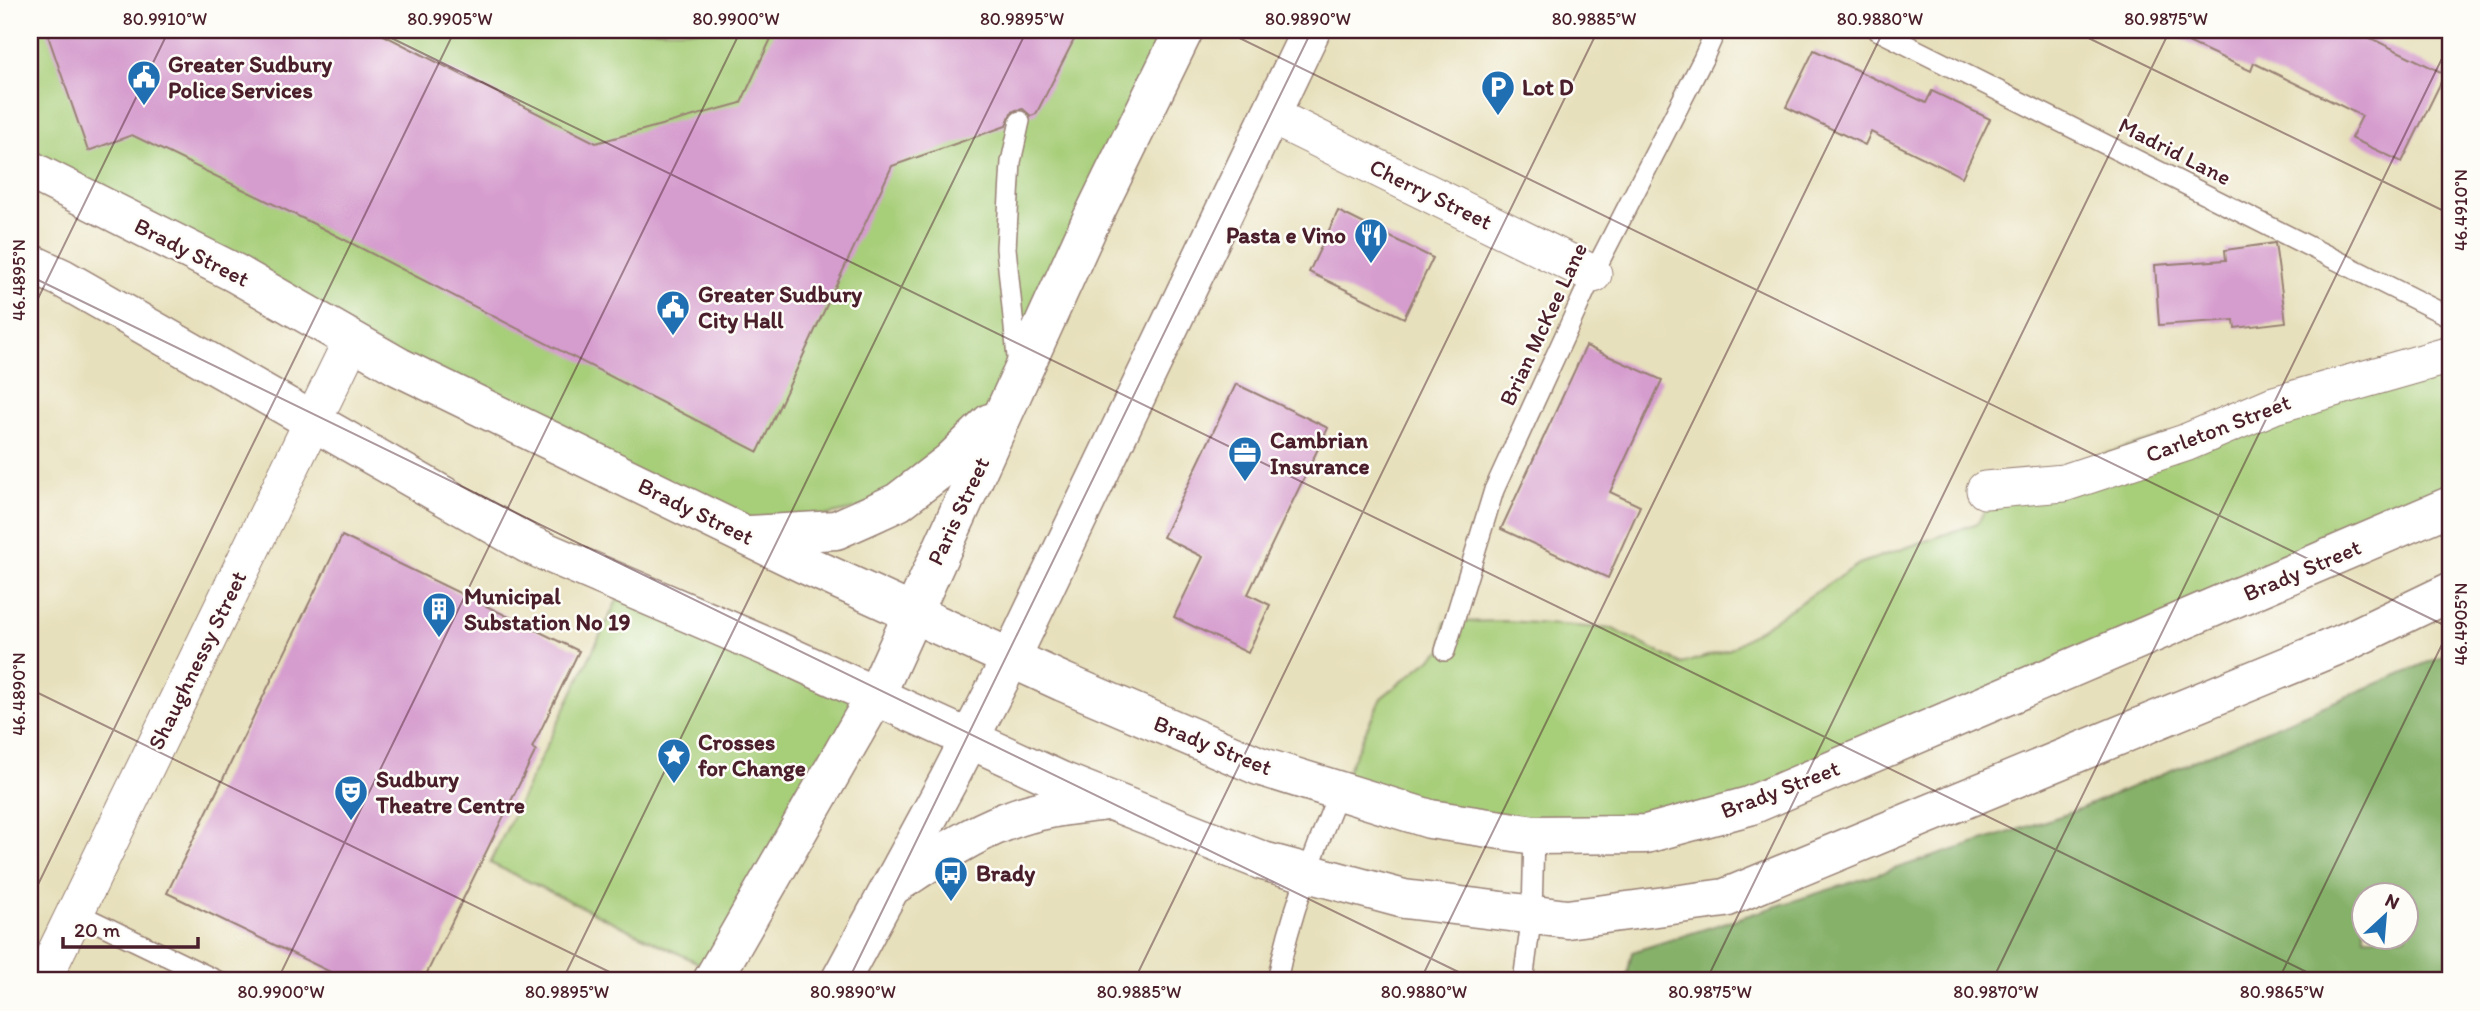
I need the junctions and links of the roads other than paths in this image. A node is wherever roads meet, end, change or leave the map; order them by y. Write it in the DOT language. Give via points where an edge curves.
graph roads {
  1 [pos="1184,30"];
  2 [pos="1311,30"];
  3 [pos="1716,30"];
  4 [pos="1877,30"];
  5 [pos="1270,116"];
  6 [pos="1020,121"];
  7 [pos="30,170"];
  8 [pos="30,263"];
  9 [pos="1593,274"];
  10 [pos="2450,317"];
  11 [pos="352,340"];
  12 [pos="2450,355"];
  13 [pos="1012,394"];
  14 [pos="313,420"];
  15 [pos="1985,490"];
  16 [pos="2450,506"];
  17 [pos="746,536"];
  18 [pos="2450,592"];
  19 [pos="911,613"];
  20 [pos="1445,651"];
  21 [pos="1011,658"];
  22 [pos="875,697"];
  23 [pos="968,740"];
  24 [pos="1339,791"];
  25 [pos="1111,801"];
  26 [pos="1534,835"];
  27 [pos="1306,872"];
  28 [pos="889,888"];
  29 [pos="75,912"];
  30 [pos="1532,915"];
  31 [pos="42,981"];
  32 [pos="218,981"];
  33 [pos="712,981"];
  34 [pos="840,981"];
  35 [pos="1277,981"];
  36 [pos="1523,981"];
  1 -- 13 [label="main road, Paris Street"];
  2 -- 5 [label="main road"];
  3 -- 9 [label="lane, Brian McKee Lane"];
  4 -- 10 [label="lane, Madrid Lane"];
  5 -- 9 [label="street, Cherry Street"];
  5 -- 21 [label="main road"];
  6 -- 13 [label="lane" via="1006,248"];
  7 -- 11 [label="main road, Brady Street" via="235,273"];
  8 -- 14 [label="main road"];
  9 -- 20 [label="lane, Brian McKee Lane" via="1494,490"];
  11 -- 14 [label="street, Shaughnessy Street"];
  11 -- 17 [label="main road, Brady Street"];
  12 -- 15 [label="street, Carleton Street" via="2274,405 2185,443 2064,483"];
  13 -- 17 [label="main road" via="950,462 898,502 836,530"];
  13 -- 19 [label="main road, Paris Street"];
  14 -- 22 [label="main road" via="528,544"];
  14 -- 29 [label="street, Shaughnessy Street"];
  16 -- 26 [label="main road, Brady Street" via="1749,806 1646,834"];
  17 -- 19 [label="main road, Brady Street"];
  18 -- 30 [label="main road" via="2346,642 1725,898 1567,919"];
  19 -- 21 [label="main road, Brady Street"];
  19 -- 22 [label="main road, Paris Street"];
  21 -- 23 [label="main road"];
  21 -- 24 [label="main road, Brady Street" via="1258,766"];
  22 -- 23 [label="main road"];
  22 -- 33 [label="main road, Paris Street"];
  23 -- 25 [label="main road"];
  23 -- 28 [label="main road"];
  24 -- 26 [label="main road, Brady Street" via="1430,819"];
  24 -- 27 [label="lane"];
  25 -- 27 [label="main road" via="1264,861"];
  25 -- 28 [label="main road" via="1050,808 1007,821 950,849"];
  26 -- 30 [label="lane"];
  27 -- 30 [label="main road" via="1404,900"];
  27 -- 35 [label="lane"];
  28 -- 34 [label="main road"];
  29 -- 31 [label="street, Shaughnessy Street"];
  29 -- 32 [label="lane"];
  30 -- 36 [label="lane"];
}
